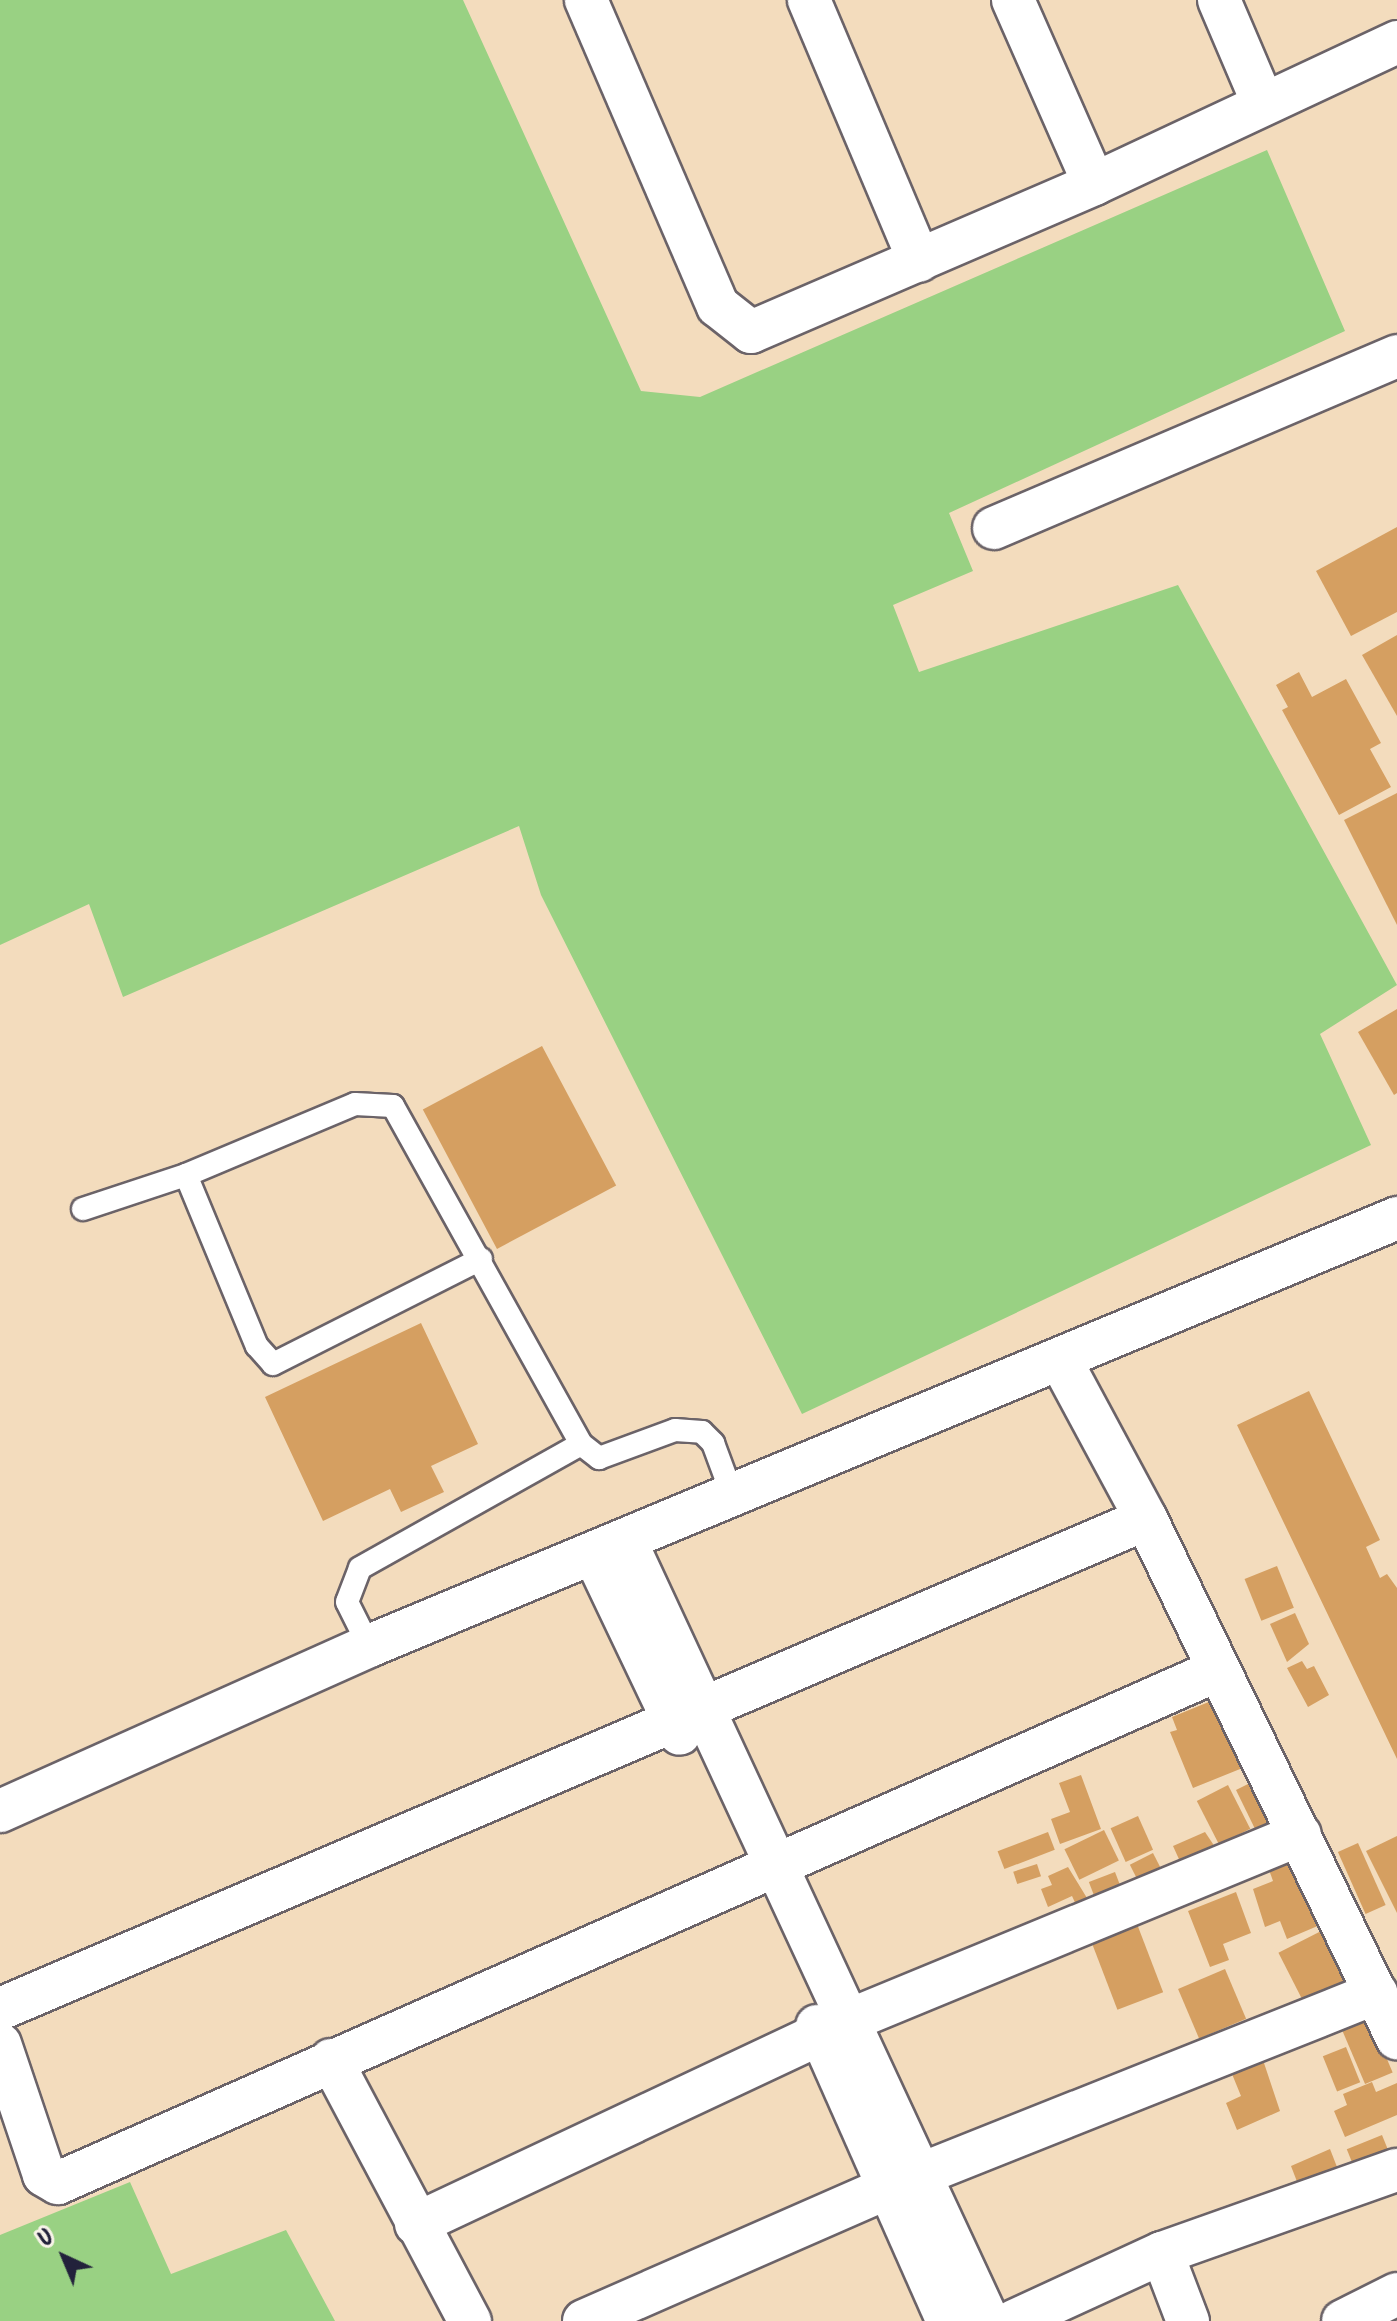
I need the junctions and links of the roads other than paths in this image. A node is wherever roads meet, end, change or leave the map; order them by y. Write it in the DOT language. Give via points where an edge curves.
graph roads {
  1 [pos="586,0"];
  2 [pos="809,0"];
  3 [pos="1013,0"];
  4 [pos="1219,0"];
  5 [pos="1397,42"];
  6 [pos="1263,103"];
  7 [pos="1094,184"];
  8 [pos="919,261"];
  9 [pos="1397,356"];
  10 [pos="994,528"];
  11 [pos="186,1175"];
  12 [pos="83,1209"];
  13 [pos="1397,1218"];
  14 [pos="481,1259"];
  15 [pos="1061,1361"];
  16 [pos="581,1444"];
  17 [pos="733,1497"];
  18 [pos="1146,1519"];
  19 [pos="610,1547"];
  20 [pos="369,1646"];
  21 [pos="1218,1670"];
  22 [pos="685,1713"];
  23 [pos="0,1811"];
  24 [pos="1300,1834"];
  25 [pos="763,1872"];
  26 [pos="1376,1993"];
  27 [pos="0,2009"];
  28 [pos="833,2029"];
  29 [pos="1397,2038"];
  30 [pos="0,2044"];
  31 [pos="331,2060"];
  32 [pos="1397,2170"];
  33 [pos="901,2182"];
  34 [pos="416,2224"];
  35 [pos="1162,2253"];
  36 [pos="1397,2294"];
  37 [pos="470,2321"];
  38 [pos="584,2321"];
  39 [pos="948,2321"];
  40 [pos="988,2321"];
  41 [pos="1014,2321"];
  42 [pos="1188,2321"];
  43 [pos="1343,2321"];
  1 -- 8 [label="street" via="718,306 732,323 762,330"];
  2 -- 8 [label="street"];
  3 -- 7 [label="street"];
  4 -- 6 [label="street"];
  5 -- 6 [label="street"];
  6 -- 7 [label="street"];
  7 -- 8 [label="street"];
  9 -- 10 [label="street"];
  11 -- 12 [label="lane"];
  11 -- 14 [label="lane" via="355,1104 382,1102 403,1116"];
  11 -- 14 [label="lane" via="257,1346 273,1364"];
  13 -- 15 [label="street"];
  14 -- 16 [label="lane"];
  15 -- 17 [label="street"];
  15 -- 18 [label="street"];
  16 -- 17 [label="lane" via="599,1458 675,1430 702,1432"];
  16 -- 20 [label="lane" via="360,1568 347,1602"];
  17 -- 19 [label="street"];
  18 -- 21 [label="street"];
  18 -- 22 [label="street"];
  19 -- 20 [label="street"];
  19 -- 22 [label="street"];
  20 -- 23 [label="street"];
  21 -- 24 [label="street"];
  21 -- 25 [label="street"];
  22 -- 25 [label="street"];
  22 -- 27 [label="street" via="280,1894"];
  24 -- 26 [label="street"];
  24 -- 28 [label="street"];
  25 -- 28 [label="street"];
  25 -- 31 [label="street"];
  26 -- 29 [label="street"];
  26 -- 33 [label="street"];
  28 -- 33 [label="street"];
  28 -- 34 [label="street"];
  30 -- 31 [label="street" via="44,2175 58,2183"];
  31 -- 34 [label="street"];
  32 -- 35 [label="street"];
  33 -- 38 [label="street"];
  33 -- 39 [label="street"];
  33 -- 40 [label="street"];
  34 -- 37 [label="street"];
  35 -- 41 [label="street"];
  35 -- 42 [label="street"];
  36 -- 43 [label="street"];
}
